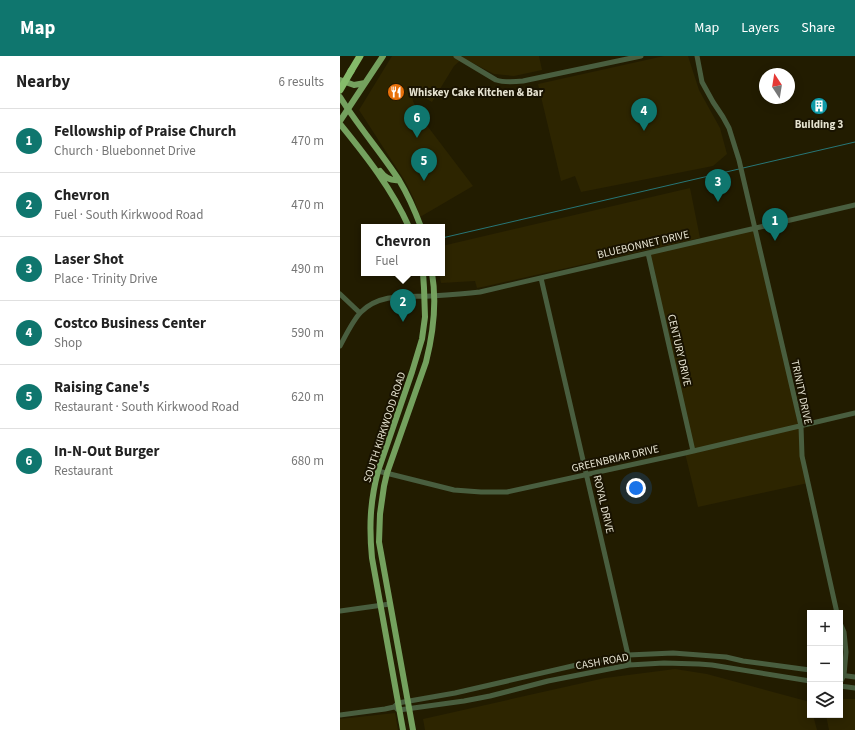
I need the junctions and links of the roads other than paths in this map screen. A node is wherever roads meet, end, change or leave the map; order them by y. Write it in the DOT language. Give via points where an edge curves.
graph roads {
  1 [pos="360,56"];
  2 [pos="383,56"];
  3 [pos="456,56"];
  4 [pos="641,56"];
  5 [pos="697,56"];
  6 [pos="340,80"];
  7 [pos="365,83"];
  8 [pos="340,90"];
  9 [pos="340,97"];
  10 [pos="348,110"];
  11 [pos="340,123"];
  12 [pos="372,165"];
  13 [pos="399,180"];
  14 [pos="385,185"];
  15 [pos="410,199"];
  16 [pos="855,205"];
  17 [pos="408,224"];
  18 [pos="420,224"];
  19 [pos="755,228"];
  20 [pos="648,253"];
  21 [pos="423,276"];
  22 [pos="432,276"];
  23 [pos="541,278"];
  24 [pos="340,294"];
  25 [pos="425,296"];
  26 [pos="434,296"];
  27 [pos="360,313"];
  28 [pos="422,340"];
  29 [pos="430,342"];
  30 [pos="340,346"];
  31 [pos="408,385"];
  32 [pos="418,387"];
  33 [pos="855,413"];
  34 [pos="801,426"];
  35 [pos="693,451"];
  36 [pos="378,471"];
  37 [pos="387,474"];
  38 [pos="587,475"];
  39 [pos="371,542"];
  40 [pos="380,542"];
  41 [pos="390,604"];
  42 [pos="380,605"];
  43 [pos="836,610"];
  44 [pos="340,611"];
  45 [pos="843,630"];
  46 [pos="693,654"];
  47 [pos="628,655"];
  48 [pos="743,661"];
  49 [pos="693,664"];
  50 [pos="629,665"];
  51 [pos="843,669"];
  52 [pos="741,670"];
  53 [pos="807,670"];
  54 [pos="546,672"];
  55 [pos="843,675"];
  56 [pos="855,677"];
  57 [pos="548,681"];
  58 [pos="807,681"];
  59 [pos="843,685"];
  60 [pos="855,688"];
  61 [pos="407,701"];
  62 [pos="397,706"];
  63 [pos="409,708"];
  64 [pos="340,715"];
  65 [pos="403,730"];
  66 [pos="413,730"];
  1 -- 8 [label="highway, bridge"];
  2 -- 7 [label="main road"];
  3 -- 4 [label="street" via="496,80 511,83"];
  5 -- 19 [label="street, TRINITY DRIVE" via="702,82 729,128"];
  6 -- 7 [label="main road" via="354,85"];
  7 -- 10 [label="main road"];
  9 -- 10 [label="main road"];
  10 -- 11 [label="main road"];
  10 -- 13 [label="main road"];
  11 -- 12 [label="main road"];
  12 -- 13 [label="main road" via="388,179"];
  12 -- 14 [label="main road"];
  13 -- 15 [label="main road"];
  14 -- 15 [label="main road" via="397,185 405,198"];
  14 -- 17 [label="main road"];
  15 -- 18 [label="main road"];
  16 -- 19 [label="street, BLUEBONNET DRIVE"];
  19 -- 20 [label="street, BLUEBONNET DRIVE"];
  19 -- 34 [label="street, TRINITY DRIVE"];
  20 -- 23 [label="street, BLUEBONNET DRIVE"];
  20 -- 35 [label="street, CENTURY DRIVE"];
  21 -- 25 [label="main road, SOUTH KIRKWOOD ROAD"];
  22 -- 26 [label="main road, SOUTH KIRKWOOD ROAD"];
  23 -- 26 [label="street, BLUEBONNET DRIVE" via="480,292"];
  23 -- 38 [label="street, ROYAL DRIVE"];
  24 -- 27 [label="street"];
  25 -- 26 [label="street, BLUEBONNET DRIVE"];
  25 -- 27 [label="street, BLUEBONNET DRIVE" via="381,300"];
  25 -- 28 [label="main road, SOUTH KIRKWOOD ROAD"];
  26 -- 29 [label="main road, SOUTH KIRKWOOD ROAD"];
  27 -- 30 [label="street"];
  28 -- 29 [label="main road"];
  28 -- 31 [label="main road, SOUTH KIRKWOOD ROAD"];
  29 -- 32 [label="main road, SOUTH KIRKWOOD ROAD"];
  31 -- 32 [label="main road"];
  31 -- 36 [label="main road, SOUTH KIRKWOOD ROAD"];
  32 -- 37 [label="main road, SOUTH KIRKWOOD ROAD"];
  33 -- 34 [label="street, GREENBRIAR DRIVE"];
  34 -- 35 [label="street, GREENBRIAR DRIVE"];
  34 -- 43 [label="street, TRINITY DRIVE" via="802,456"];
  35 -- 38 [label="street, GREENBRIAR DRIVE"];
  36 -- 37 [label="street, GREENBRIAR DRIVE"];
  36 -- 39 [label="main road, SOUTH KIRKWOOD ROAD" via="371,508"];
  37 -- 38 [label="street, GREENBRIAR DRIVE" via="466,492 518,490"];
  37 -- 40 [label="main road, SOUTH KIRKWOOD ROAD" via="380,514"];
  38 -- 47 [label="street, ROYAL DRIVE"];
  39 -- 40 [label="main road"];
  39 -- 42 [label="main road, SOUTH KIRKWOOD ROAD"];
  40 -- 41 [label="main road, SOUTH KIRKWOOD ROAD"];
  41 -- 42 [label="street"];
  41 -- 61 [label="main road, SOUTH KIRKWOOD ROAD"];
  42 -- 44 [label="street"];
  42 -- 62 [label="main road, SOUTH KIRKWOOD ROAD"];
  45 -- 51 [label="street" via="846,652"];
  46 -- 47 [label="street, CASH ROAD"];
  46 -- 48 [label="street, CASH ROAD"];
  46 -- 49 [label="street"];
  47 -- 50 [label="street, ROYAL DRIVE"];
  47 -- 54 [label="street, CASH ROAD"];
  48 -- 52 [label="street"];
  48 -- 53 [label="street, CASH ROAD"];
  49 -- 50 [label="street, CASH ROAD"];
  49 -- 52 [label="street, CASH ROAD"];
  50 -- 57 [label="street, CASH ROAD"];
  52 -- 58 [label="street, CASH ROAD"];
  54 -- 57 [label="street"];
  54 -- 61 [label="street, CASH ROAD"];
  55 -- 56 [label="street"];
  57 -- 63 [label="street, CASH ROAD" via="490,696"];
  59 -- 60 [label="street"];
  61 -- 62 [label="street, CASH ROAD"];
  61 -- 63 [label="main road, SOUTH KIRKWOOD ROAD"];
  62 -- 63 [label="street, CASH ROAD"];
  62 -- 64 [label="street"];
  62 -- 65 [label="main road, SOUTH KIRKWOOD ROAD"];
  63 -- 66 [label="main road, SOUTH KIRKWOOD ROAD"];
}
